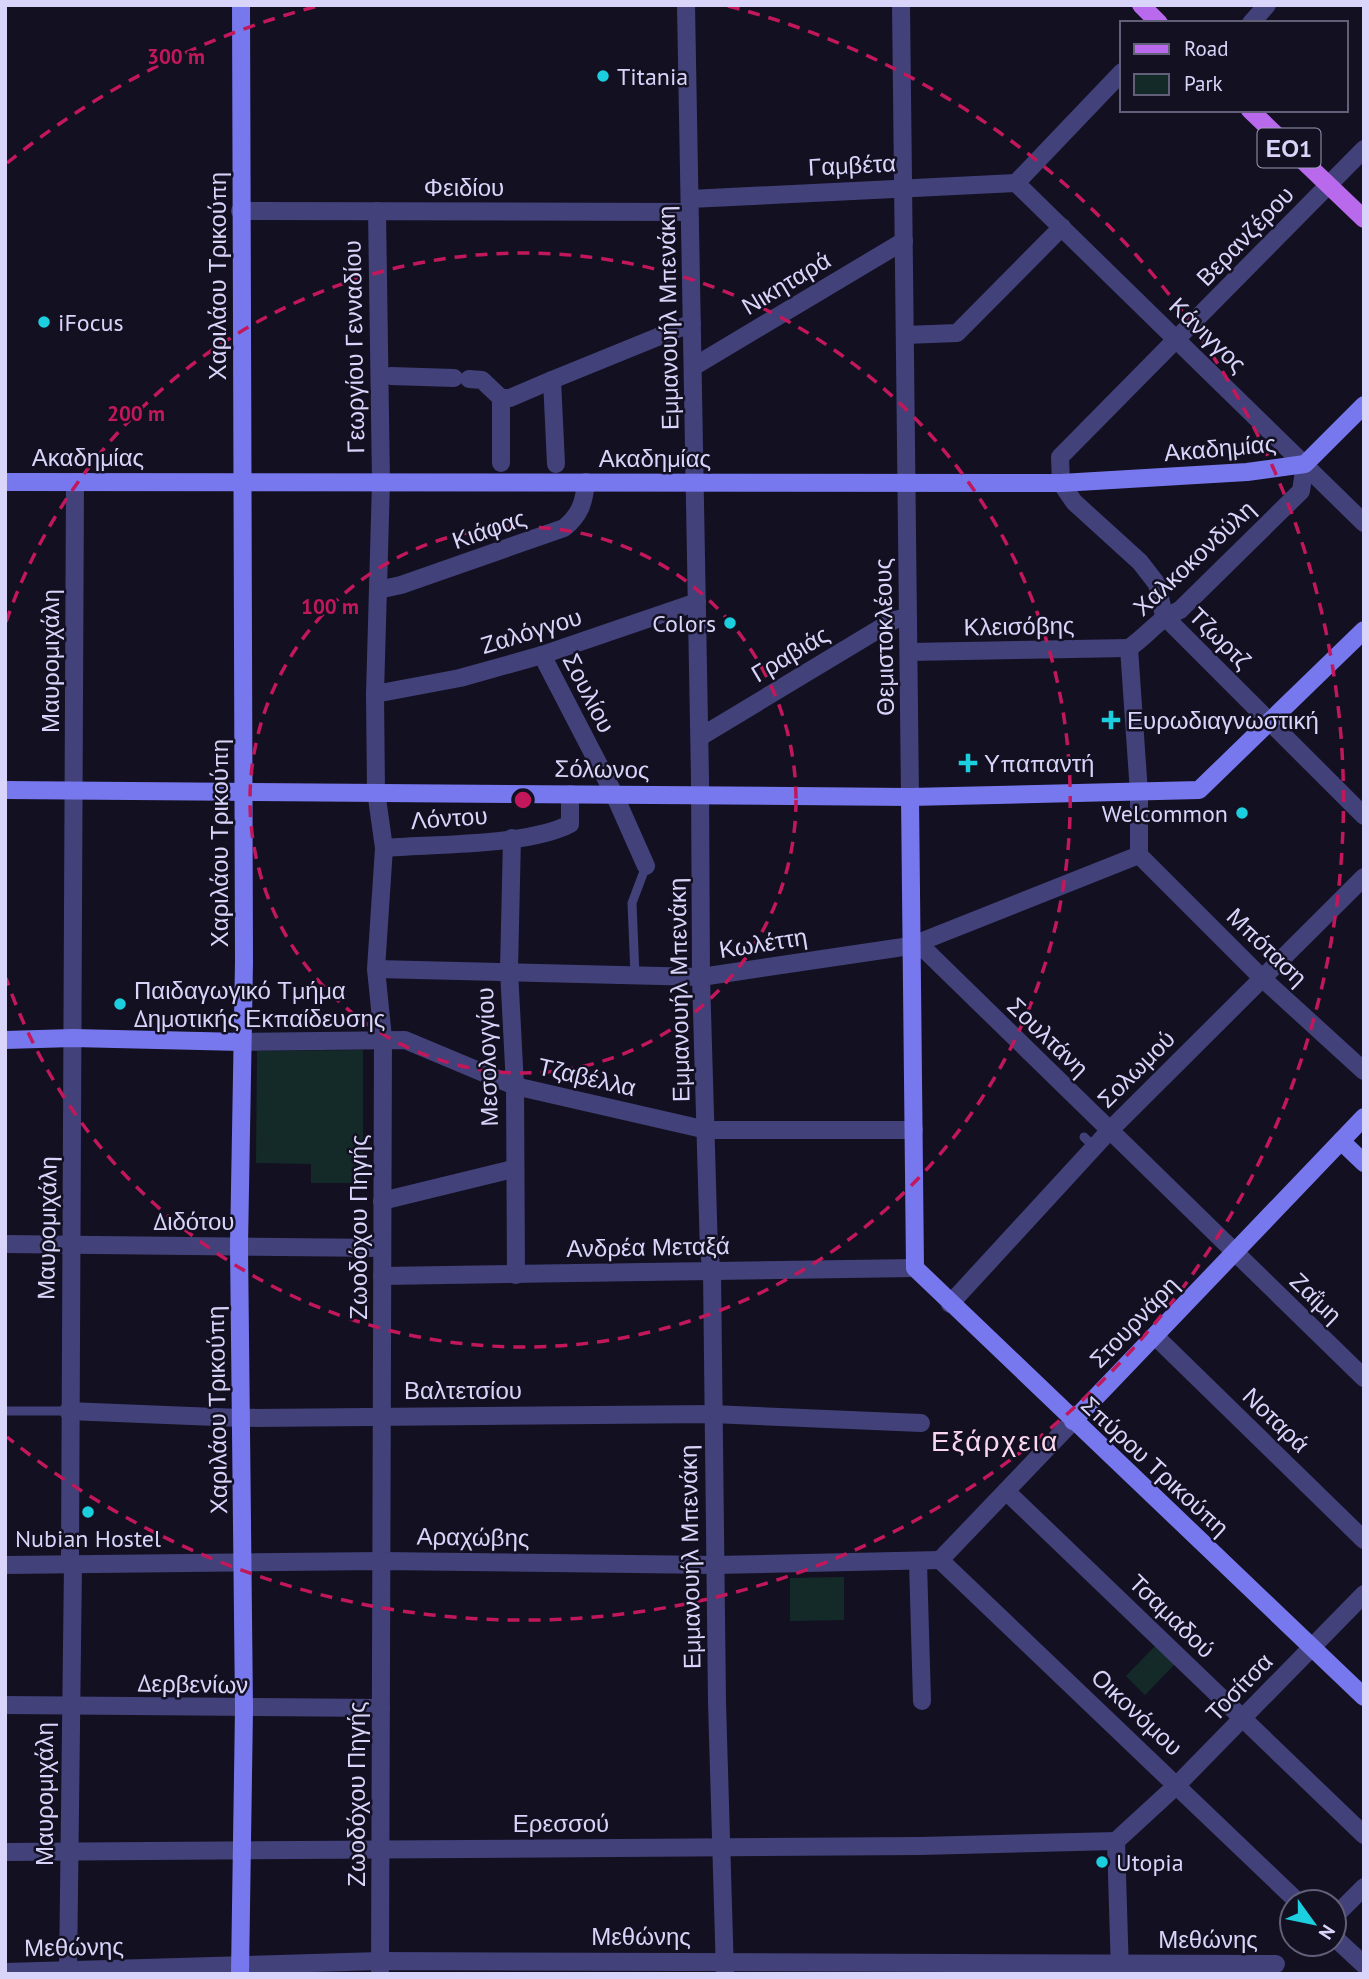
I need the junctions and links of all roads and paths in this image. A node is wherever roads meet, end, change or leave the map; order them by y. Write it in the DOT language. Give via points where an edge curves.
graph roads {
  1 [pos="241,5"];
  2 [pos="686,5"];
  3 [pos="901,5"];
  4 [pos="1141,5"];
  5 [pos="1267,5"];
  6 [pos="1157,21"];
  7 [pos="1253,21"];
  8 [pos="1120,74"];
  9 [pos="1252,112"];
  10 [pos="1364,149"];
  11 [pos="1016,183"];
  12 [pos="1328,185"];
  13 [pos="903,187"];
  14 [pos="689,205"];
  15 [pos="240,211"];
  16 [pos="377,211"];
  17 [pos="1364,219"];
  18 [pos="1062,228"];
  19 [pos="904,241"];
  20 [pos="692,323"];
  21 [pos="905,335"];
  22 [pos="1178,341"];
  23 [pos="693,367"];
  24 [pos="391,376"];
  25 [pos="552,380"];
  26 [pos="501,398"];
  27 [pos="1364,405"];
  28 [pos="501,463"];
  29 [pos="555,464"];
  30 [pos="1305,464"];
  31 [pos="5,482"];
  32 [pos="75,482"];
  33 [pos="244,482"];
  34 [pos="381,482"];
  35 [pos="586,482"];
  36 [pos="695,482"];
  37 [pos="907,482"];
  38 [pos="1061,483"];
  39 [pos="1364,523"];
  40 [pos="377,590"];
  41 [pos="697,601"];
  42 [pos="1164,616"];
  43 [pos="908,617"];
  44 [pos="1364,630"];
  45 [pos="1129,648"];
  46 [pos="909,652"];
  47 [pos="542,655"];
  48 [pos="375,694"];
  49 [pos="1269,723"];
  50 [pos="699,737"];
  51 [pos="5,790"];
  52 [pos="74,790"];
  53 [pos="243,790"];
  54 [pos="376,792"];
  55 [pos="1139,793"];
  56 [pos="570,794"];
  57 [pos="614,794"];
  58 [pos="701,795"];
  59 [pos="910,797"];
  60 [pos="1364,816"];
  61 [pos="512,838"];
  62 [pos="384,848"];
  63 [pos="1139,855"];
  64 [pos="646,866"];
  65 [pos="1364,877"];
  66 [pos="914,945"];
  67 [pos="376,969"];
  68 [pos="509,970"];
  69 [pos="635,975"];
  70 [pos="701,978"];
  71 [pos="1263,979"];
  72 [pos="73,1038"];
  73 [pos="383,1038"];
  74 [pos="5,1040"];
  75 [pos="242,1042"];
  76 [pos="1364,1072"];
  77 [pos="515,1086"];
  78 [pos="1364,1117"];
  79 [pos="707,1130"];
  80 [pos="914,1130"];
  81 [pos="1110,1130"];
  82 [pos="1341,1141"];
  83 [pos="1364,1163"];
  84 [pos="513,1169"];
  85 [pos="382,1201"];
  86 [pos="5,1244"];
  87 [pos="72,1245"];
  88 [pos="239,1246"];
  89 [pos="382,1248"];
  90 [pos="1234,1253"];
  91 [pos="915,1268"];
  92 [pos="712,1271"];
  93 [pos="516,1275"];
  94 [pos="382,1276"];
  95 [pos="950,1304"];
  96 [pos="1155,1336"];
  97 [pos="1364,1378"];
  98 [pos="5,1411"];
  99 [pos="68,1411"];
  100 [pos="712,1414"];
  101 [pos="382,1415"];
  102 [pos="240,1418"];
  103 [pos="1073,1421"];
  104 [pos="921,1423"];
  105 [pos="1006,1491"];
  106 [pos="1364,1540"];
  107 [pos="940,1560"];
  108 [pos="381,1561"];
  109 [pos="244,1562"];
  110 [pos="918,1562"];
  111 [pos="5,1564"];
  112 [pos="73,1564"];
  113 [pos="715,1565"];
  114 [pos="1364,1594"];
  115 [pos="1311,1647"];
  116 [pos="1364,1697"];
  117 [pos="922,1701"];
  118 [pos="5,1705"];
  119 [pos="69,1706"];
  120 [pos="244,1709"];
  121 [pos="381,1709"];
  122 [pos="1243,1718"];
  123 [pos="1178,1784"];
  124 [pos="1364,1835"];
  125 [pos="1116,1840"];
  126 [pos="722,1846"];
  127 [pos="380,1848"];
  128 [pos="240,1850"];
  129 [pos="5,1852"];
  130 [pos="69,1852"];
  131 [pos="1364,1887"];
  132 [pos="1284,1888"];
  133 [pos="1348,1903"];
  134 [pos="1348,1950"];
  135 [pos="1276,1964"];
  136 [pos="1364,1965"];
  137 [pos="380,1967"];
  138 [pos="725,1967"];
  139 [pos="1120,1969"];
  140 [pos="240,1970"];
  141 [pos="5,1972"];
  142 [pos="68,1973"];
  1 -- 15 [label="street, Χαριλάου Τρικούπη"];
  2 -- 14 [label="street, Εμμανουήλ Μπενάκη"];
  3 -- 13 [label="street, Θεμιστοκλέους"];
  4 -- 6 [label="main road"];
  5 -- 7 [label="street"];
  8 -- 11 [label="street"];
  9 -- 12 [label="main road, ΕΟ1"];
  10 -- 12 [label="street, Βερανζέρου"];
  11 -- 13 [label="street, Γαμβέτα"];
  11 -- 18 [label="street, Κάνιγγος"];
  12 -- 17 [label="main road, ΕΟ1"];
  12 -- 22 [label="street, Βερανζέρου"];
  13 -- 14 [label="street, Γαμβέτα"];
  13 -- 19 [label="street, Θεμιστοκλέους"];
  14 -- 16 [label="street, Φειδίου"];
  14 -- 20 [label="street, Εμμανουήλ Μπενάκη"];
  15 -- 16 [label="street, Φειδίου"];
  15 -- 33 [label="street, Χαριλάου Τρικούπη"];
  16 -- 34 [label="street, Γεωργίου Γενναδίου"];
  18 -- 21 [label="street" via="957,333"];
  18 -- 22 [label="street, Κάνιγγος"];
  19 -- 21 [label="street, Θεμιστοκλέους"];
  19 -- 23 [label="street, Νικηταρά"];
  20 -- 23 [label="street, Εμμανουήλ Μπενάκη"];
  20 -- 25 [label="street"];
  21 -- 37 [label="street, Θεμιστοκλέους"];
  22 -- 30 [label="street, Κάνιγγος"];
  22 -- 38 [label="street, Βερανζέρου" via="1060,457"];
  23 -- 36 [label="street, Εμμανουήλ Μπενάκη"];
  24 -- 26 [label="street" via="482,380"];
  25 -- 26 [label="street"];
  25 -- 29 [label="street"];
  26 -- 28 [label="street"];
  27 -- 30 [label="street, Χαλκοκονδύλη"];
  30 -- 38 [label="street, Ακαδημίας"];
  30 -- 39 [label="street, Κάνιγγος"];
  30 -- 42 [label="street, Χαλκοκονδύλη" via="1301,491 1180,610"];
  31 -- 32 [label="street, Ακαδημίας"];
  32 -- 33 [label="street, Ακαδημίας"];
  32 -- 52 [label="street, Μαυρομιχάλη"];
  33 -- 34 [label="street, Ακαδημίας"];
  33 -- 53 [label="street, Χαριλάου Τρικούπη"];
  34 -- 35 [label="street, Ακαδημίας"];
  34 -- 40 [label="street, Ζωοδόχου Πηγής"];
  35 -- 36 [label="street, Ακαδημίας"];
  35 -- 40 [label="street, Κιάφας" via="583,504 565,528"];
  36 -- 37 [label="street, Ακαδημίας"];
  36 -- 41 [label="street, Εμμανουήλ Μπενάκη"];
  37 -- 38 [label="street, Ακαδημίας"];
  37 -- 43 [label="street, Θεμιστοκλέους"];
  38 -- 42 [label="street, Τζωρτζ" via="1074,502 1140,562 1157,584"];
  40 -- 48 [label="street, Ζωοδόχου Πηγής"];
  41 -- 47 [label="street, Ζαλόγγου"];
  41 -- 50 [label="street, Εμμανουήλ Μπενάκη"];
  42 -- 45 [label="street, Χαλκοκονδύλη"];
  42 -- 49 [label="street, Τζωρτζ"];
  43 -- 46 [label="street, Θεμιστοκλέους"];
  43 -- 50 [label="street, Γραβιάς" via="894,620"];
  44 -- 49 [label="street"];
  45 -- 46 [label="street, Κλεισόβης"];
  45 -- 55 [label="street"];
  46 -- 59 [label="street, Θεμιστοκλέους"];
  47 -- 48 [label="street, Ζαλόγγου" via="460,678"];
  47 -- 57 [label="street, Σουλίου"];
  48 -- 54 [label="street, Ζωοδόχου Πηγής"];
  49 -- 55 [label="street, Σόλωνος" via="1199,790"];
  49 -- 60 [label="street, Τζωρτζ"];
  50 -- 58 [label="street, Εμμανουήλ Μπενάκη"];
  51 -- 52 [label="street, Σόλωνος"];
  52 -- 53 [label="street, Σόλωνος"];
  52 -- 72 [label="street, Μαυρομιχάλη"];
  53 -- 54 [label="street, Σόλωνος"];
  53 -- 75 [label="street, Χαριλάου Τρικούπη"];
  54 -- 56 [label="street, Σόλωνος"];
  54 -- 62 [label="street, Ζωοδόχου Πηγής"];
  55 -- 59 [label="street, Σόλωνος"];
  55 -- 63 [label="street"];
  56 -- 57 [label="street, Σόλωνος"];
  56 -- 61 [label="street, Λόντου" via="570,824"];
  57 -- 58 [label="street, Σόλωνος"];
  57 -- 64 [label="street, Σουλίου"];
  58 -- 59 [label="street, Σόλωνος"];
  58 -- 70 [label="street, Εμμανουήλ Μπενάκη"];
  59 -- 66 [label="street, Θεμιστοκλέους"];
  61 -- 62 [label="street, Λόντου"];
  61 -- 68 [label="street, Μεσολογγίου"];
  62 -- 67 [label="street, Ζωοδόχου Πηγής"];
  63 -- 66 [label="street, Κωλέττη"];
  63 -- 71 [label="street, Μπόταση"];
  64 -- 69 [label="lane" via="632,903"];
  65 -- 71 [label="street, Σολωμού"];
  66 -- 70 [label="street, Κωλέττη"];
  66 -- 80 [label="street, Θεμιστοκλέους"];
  66 -- 81 [label="street, Σουλτάνη"];
  67 -- 68 [label="street, Κωλέττη"];
  67 -- 73 [label="street, Ζωοδόχου Πηγής"];
  68 -- 69 [label="street, Κωλέττη"];
  68 -- 77 [label="street, Μεσολογγίου"];
  69 -- 70 [label="street, Κωλέττη"];
  70 -- 79 [label="street, Εμμανουήλ Μπενάκη"];
  71 -- 76 [label="street, Μπόταση"];
  71 -- 81 [label="street, Σολωμού"];
  72 -- 74 [label="street"];
  72 -- 75 [label="street"];
  72 -- 87 [label="street, Μαυρομιχάλη"];
  73 -- 75 [label="street, Τζαβέλλα"];
  73 -- 77 [label="street, Τζαβέλλα" via="405,1040"];
  73 -- 85 [label="street, Ζωοδόχου Πηγής"];
  75 -- 88 [label="street, Χαριλάου Τρικούπη"];
  77 -- 79 [label="street, Τζαβέλλα"];
  77 -- 84 [label="street, Μεσολογγίου"];
  78 -- 82 [label="street, Στουρνάρη"];
  79 -- 80 [label="street, Τζαβέλλα"];
  79 -- 92 [label="street, Εμμανουήλ Μπενάκη"];
  80 -- 91 [label="street, Θεμιστοκλέους"];
  81 -- 90 [label="street, Σουλτάνη"];
  81 -- 95 [label="street, Σολωμού" via="1089,1142"];
  82 -- 83 [label="street"];
  82 -- 90 [label="street, Στουρνάρη"];
  84 -- 85 [label="street"];
  84 -- 93 [label="street, Μεσολογγίου"];
  85 -- 89 [label="street, Ζωοδόχου Πηγής"];
  86 -- 87 [label="street, Διδότου"];
  87 -- 88 [label="street, Διδότου"];
  87 -- 99 [label="street, Μαυρομιχάλη"];
  88 -- 89 [label="street, Διδότου"];
  88 -- 102 [label="street, Χαριλάου Τρικούπη"];
  89 -- 94 [label="street, Ζωοδόχου Πηγής"];
  90 -- 96 [label="street, Στουρνάρη"];
  90 -- 97 [label="street, Ζαΐμη"];
  91 -- 92 [label="street, Ανδρέα Μεταξά"];
  91 -- 95 [label="street, Σπύρου Τρικούπη"];
  92 -- 93 [label="street, Ανδρέα Μεταξά"];
  92 -- 100 [label="street, Εμμανουήλ Μπενάκη"];
  93 -- 94 [label="street, Ανδρέα Μεταξά"];
  94 -- 101 [label="street, Ζωοδόχου Πηγής"];
  95 -- 103 [label="street, Σπύρου Τρικούπη"];
  96 -- 103 [label="street, Στουρνάρη"];
  96 -- 106 [label="street, Νοταρά"];
  98 -- 99 [label="lane, Βαλτετσίου"];
  99 -- 102 [label="street, Βαλτετσίου"];
  99 -- 112 [label="street, Μαυρομιχάλη"];
  100 -- 101 [label="street, Βαλτετσίου"];
  100 -- 104 [label="street, Βαλτετσίου"];
  100 -- 113 [label="street, Εμμανουήλ Μπενάκη"];
  101 -- 102 [label="street, Βαλτετσίου"];
  101 -- 108 [label="street, Ζωοδόχου Πηγής"];
  102 -- 109 [label="street, Χαριλάου Τρικούπη"];
  103 -- 105 [label="street, Στουρνάρη"];
  103 -- 115 [label="street, Σπύρου Τρικούπη"];
  105 -- 107 [label="street, Στουρνάρη"];
  105 -- 122 [label="street, Τσαμαδού"];
  107 -- 110 [label="street, Αραχώβης"];
  107 -- 123 [label="street, Οικονόμου"];
  108 -- 109 [label="street, Αραχώβης"];
  108 -- 113 [label="street, Αραχώβης"];
  108 -- 121 [label="street, Ζωοδόχου Πηγής"];
  109 -- 112 [label="street, Αραχώβης"];
  109 -- 120 [label="street, Χαριλάου Τρικούπη"];
  110 -- 113 [label="street, Αραχώβης"];
  110 -- 117 [label="street"];
  111 -- 112 [label="street, Αραχώβης"];
  112 -- 119 [label="street, Μαυρομιχάλη"];
  113 -- 126 [label="street, Εμμανουήλ Μπενάκη"];
  114 -- 115 [label="street, Τοσίτσα"];
  115 -- 116 [label="street, Σπύρου Τρικούπη"];
  115 -- 122 [label="street, Τοσίτσα"];
  118 -- 119 [label="street, Δερβενίων"];
  119 -- 120 [label="street, Δερβενίων"];
  119 -- 130 [label="street, Μαυρομιχάλη"];
  120 -- 121 [label="street, Δερβενίων"];
  120 -- 128 [label="street, Χαριλάου Τρικούπη"];
  121 -- 127 [label="street, Ζωοδόχου Πηγής"];
  122 -- 123 [label="street, Τοσίτσα"];
  122 -- 124 [label="street, Τσαμαδού"];
  123 -- 125 [label="street, Τοσίτσα"];
  123 -- 132 [label="street, Οικονόμου"];
  125 -- 126 [label="street, Ερεσσού"];
  125 -- 139 [label="street"];
  126 -- 127 [label="street, Ερεσσού"];
  126 -- 138 [label="street, Εμμανουήλ Μπενάκη"];
  127 -- 128 [label="street, Ερεσσού"];
  127 -- 137 [label="street, Ζωοδόχου Πηγής"];
  128 -- 130 [label="street, Ερεσσού"];
  128 -- 140 [label="street, Χαριλάου Τρικούπη"];
  129 -- 130 [label="street, Ερεσσού"];
  130 -- 142 [label="street, Μαυρομιχάλη"];
  131 -- 133 [label="street"];
  134 -- 136 [label="street"];
  135 -- 139 [label="street, Μεθώνης"];
  137 -- 138 [label="street, Μεθώνης"];
  137 -- 140 [label="street, Μεθώνης"];
  138 -- 139 [label="street, Μεθώνης"];
  140 -- 142 [label="street, Μεθώνης"];
  141 -- 142 [label="street, Μεθώνης"];
}
